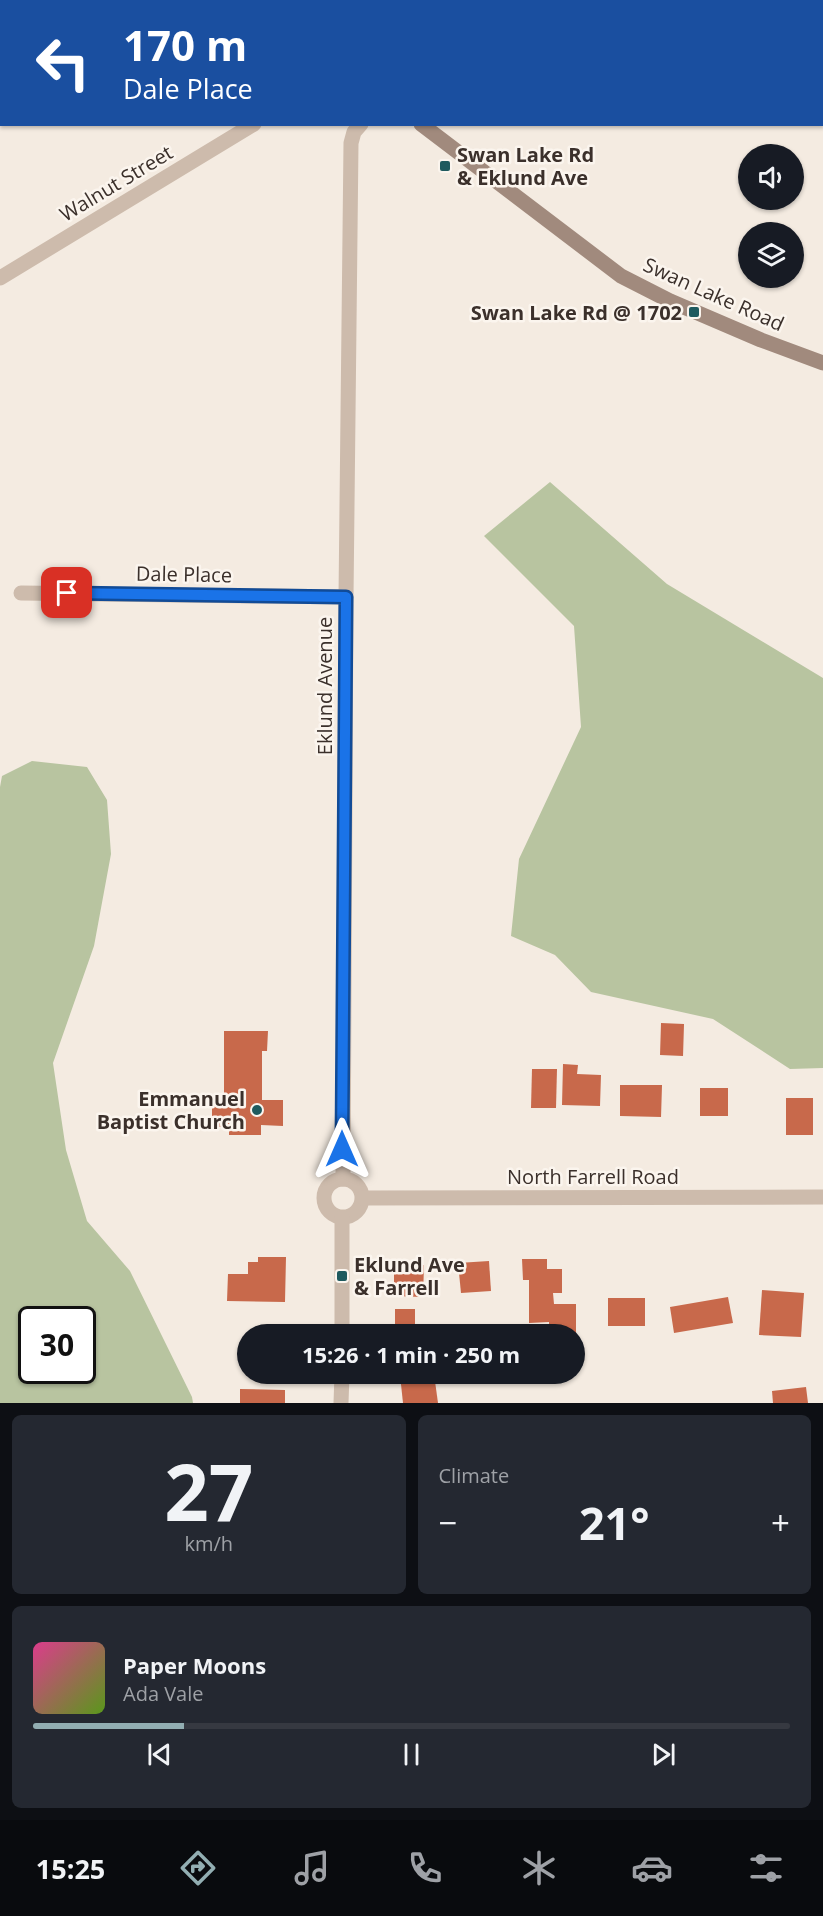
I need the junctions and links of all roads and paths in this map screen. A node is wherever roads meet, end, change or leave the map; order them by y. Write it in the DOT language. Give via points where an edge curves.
graph roads {
  1 [pos="251,126"];
  2 [pos="359,126"];
  3 [pos="424,126"];
  4 [pos="0,278"];
  5 [pos="823,363"];
  6 [pos="21,593"];
  7 [pos="346,597"];
  8 [pos="342,1179"];
  9 [pos="363,1197"];
  10 [pos="823,1197"];
  11 [pos="342,1218"];
  12 [pos="342,1324"];
  13 [pos="342,1384"];
  14 [pos="341,1403"];
  1 -- 4 [label="street, Walnut Street"];
  2 -- 7 [label="street, Eklund Avenue" via="351,143"];
  3 -- 5 [label="street, Swan Lake Road" via="621,276 670,302"];
  6 -- 7 [label="street, Dale Place"];
  7 -- 8 [label="street, Eklund Avenue"];
  8 -- 9 [label="street" via="352,1181"];
  8 -- 11 [label="street" via="326,1188 324,1198 332,1214"];
  9 -- 10 [label="street, North Farrell Road"];
  9 -- 11 [label="street" via="359,1209"];
  11 -- 12 [label="street"];
  13 -- 14 [label="street"];
}
